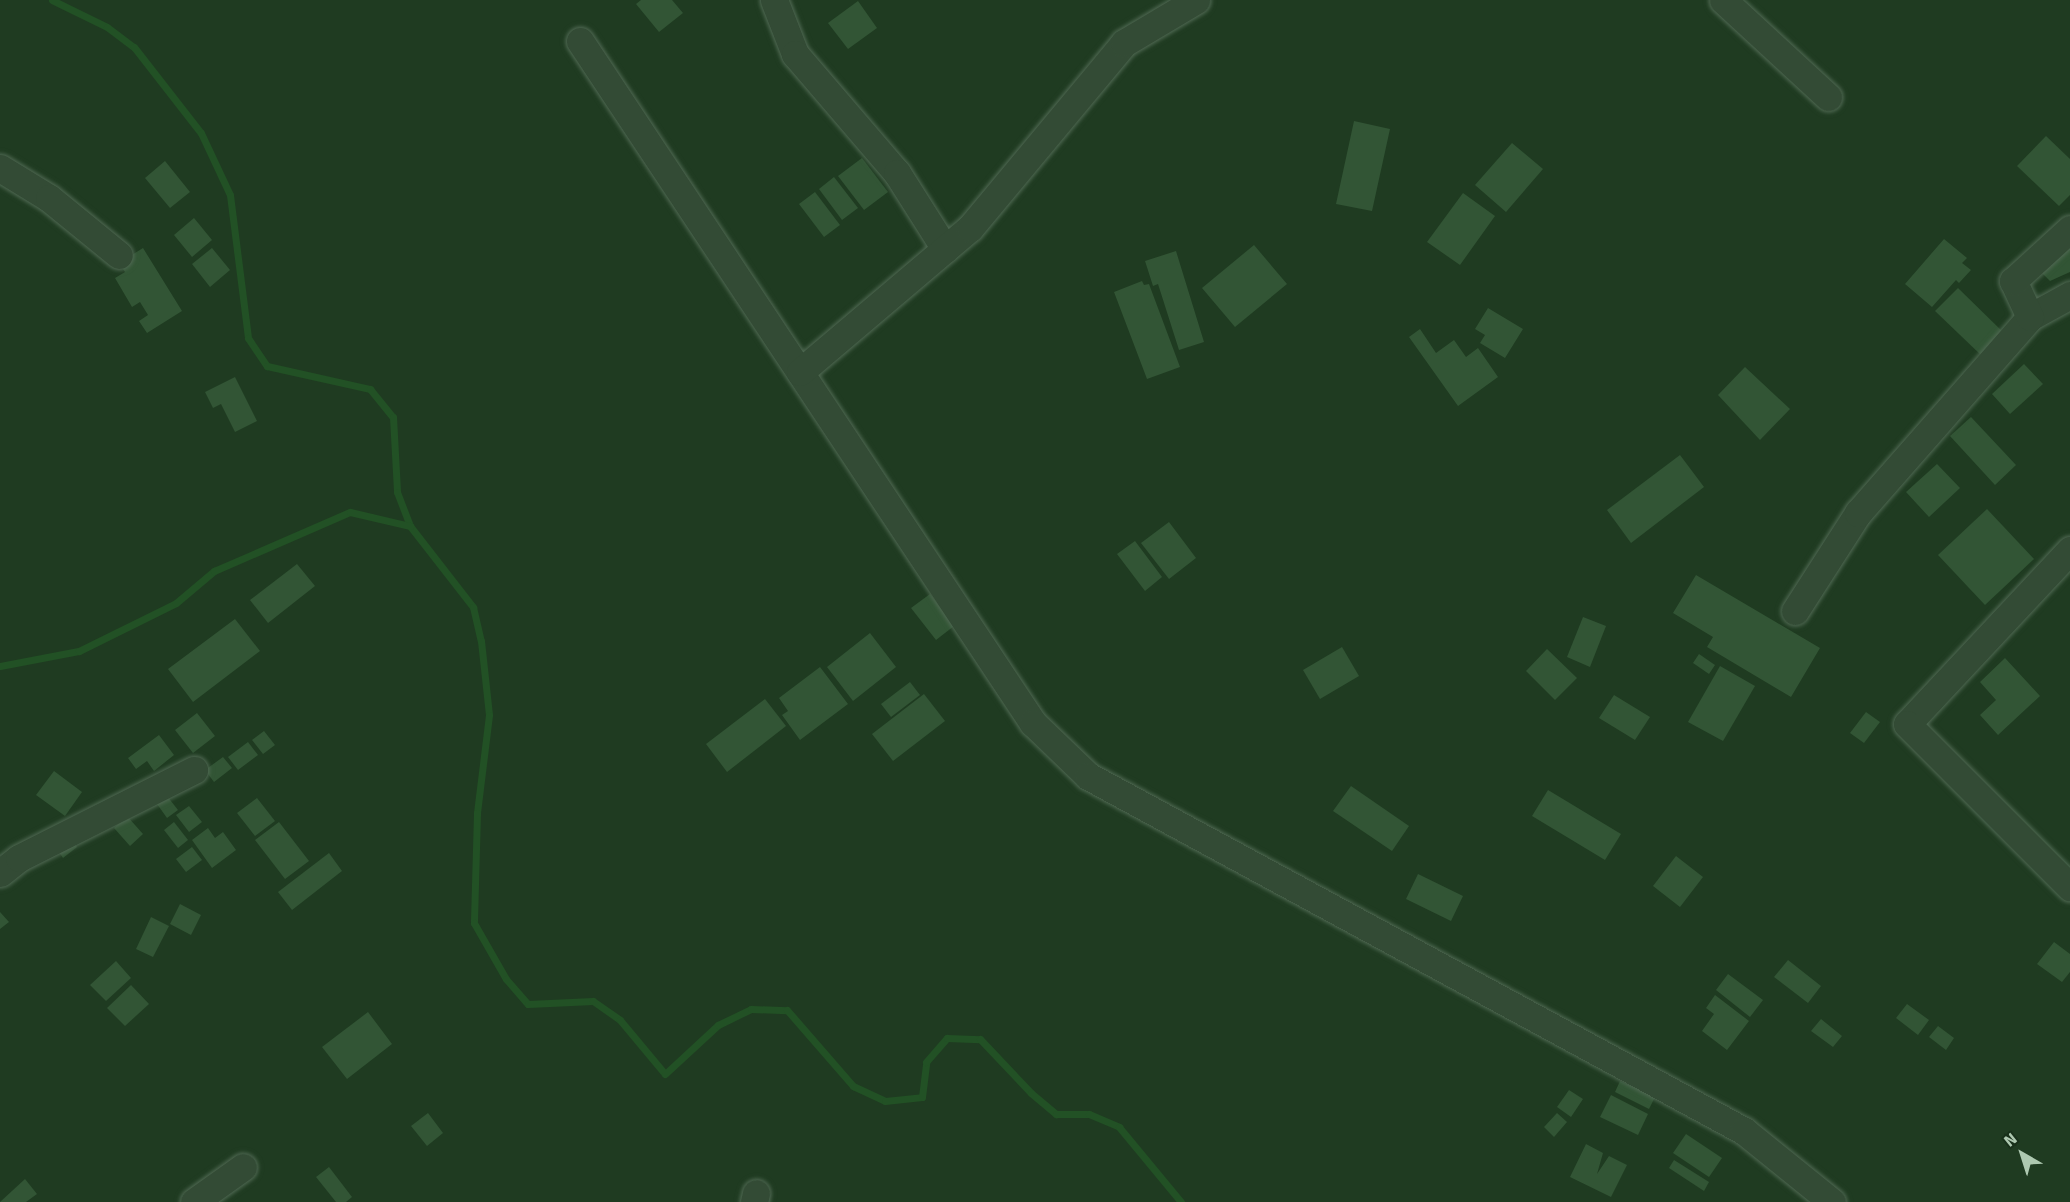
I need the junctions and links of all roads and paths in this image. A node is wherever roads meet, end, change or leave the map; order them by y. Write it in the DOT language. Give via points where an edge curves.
graph roads {
  1 [pos="774,0"];
  2 [pos="1196,0"];
  3 [pos="1723,0"];
  4 [pos="580,41"];
  5 [pos="1828,97"];
  6 [pos="0,168"];
  7 [pos="2070,229"];
  8 [pos="945,249"];
  9 [pos="118,255"];
  10 [pos="2070,295"];
  11 [pos="2030,317"];
  12 [pos="800,372"];
  13 [pos="2067,560"];
  14 [pos="1795,610"];
  15 [pos="194,770"];
  16 [pos="0,873"];
  17 [pos="2070,887"];
  18 [pos="243,1167"];
  19 [pos="194,1202"];
  20 [pos="1832,1202"];
  1 -- 8 [label="street" via="795,54 897,173"];
  2 -- 8 [label="street" via="1124,43 970,228"];
  3 -- 5 [label="street"];
  4 -- 12 [label="street"];
  6 -- 9 [label="street" via="49,198"];
  7 -- 11 [label="street" via="2013,281"];
  8 -- 12 [label="street"];
  10 -- 11 [label="street"];
  11 -- 14 [label="street" via="1858,513"];
  12 -- 20 [label="street" via="1033,723 1088,776 1744,1131"];
  13 -- 17 [label="street" via="1907,724"];
  15 -- 16 [label="street" via="20,858"];
  18 -- 19 [label="street"];
}
